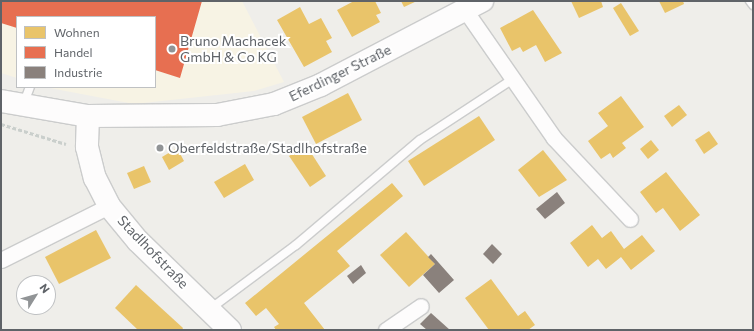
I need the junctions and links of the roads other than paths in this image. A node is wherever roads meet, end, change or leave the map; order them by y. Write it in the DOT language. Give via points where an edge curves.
graph roads {
  1 [pos="750,1"];
  2 [pos="474,5"];
  3 [pos="753,6"];
  4 [pos="513,79"];
  5 [pos="30,88"];
  6 [pos="1,101"];
  7 [pos="22,107"];
  8 [pos="88,116"];
  9 [pos="109,206"];
  10 [pos="630,219"];
  11 [pos="1,260"];
  12 [pos="421,306"];
  13 [pos="209,309"];
  14 [pos="230,330"];
  15 [pos="386,330"];
  1 -- 3 [label="lane"];
  2 -- 4 [label="street, Eferdinger Straße"];
  2 -- 8 [label="main road, Eferdinger Straße" via="321,85 274,104 218,115"];
  4 -- 10 [label="street, Eferdinger Straße" via="554,138"];
  4 -- 13 [label="lane" via="420,140 296,245"];
  5 -- 7 [label="lane"];
  6 -- 7 [label="main road, Eferdinger Straße"];
  7 -- 8 [label="main road, Eferdinger Straße"];
  8 -- 9 [label="main road, Stadlhofstraße" via="87,147 98,185"];
  9 -- 11 [label="street"];
  9 -- 13 [label="main road, Stadlhofstraße" via="138,241"];
  12 -- 15 [label="street"];
  13 -- 14 [label="main road, Stadlhofstraße"];
}
